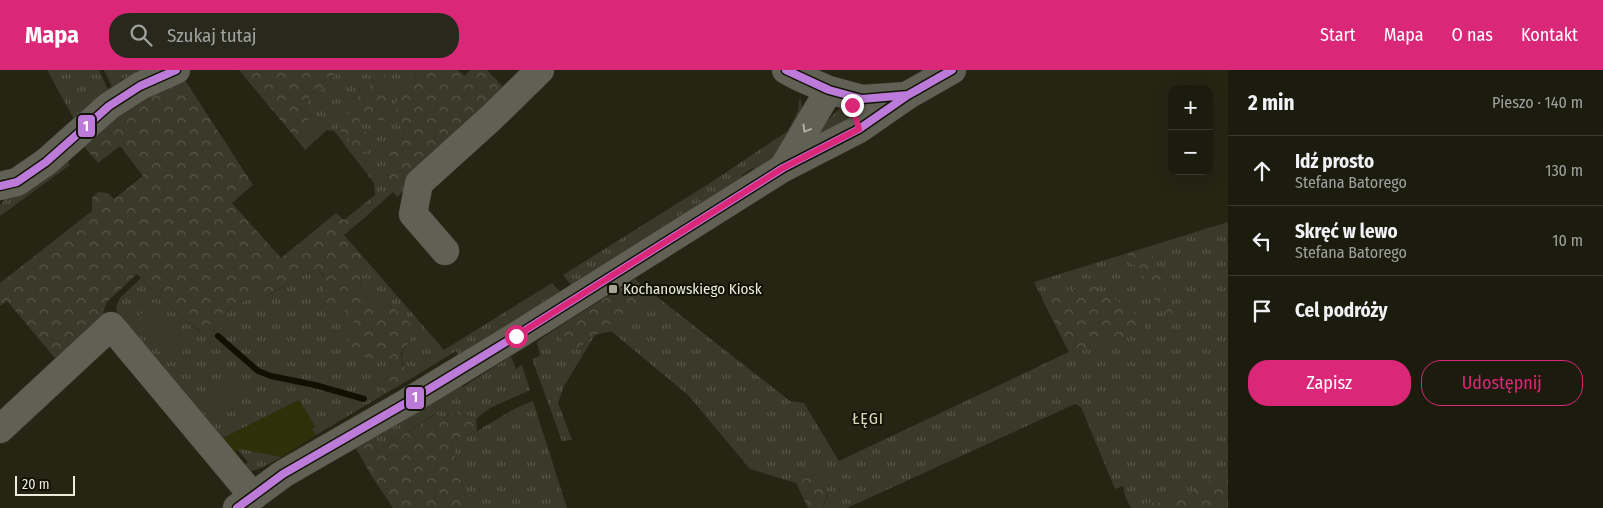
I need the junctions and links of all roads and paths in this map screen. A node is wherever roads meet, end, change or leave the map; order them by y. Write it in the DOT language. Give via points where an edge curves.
graph roads {
  1 [pos="176,70"];
  2 [pos="540,70"];
  3 [pos="786,70"];
  4 [pos="952,70"];
  5 [pos="839,93"];
  6 [pos="908,96"];
  7 [pos="859,129"];
  8 [pos="783,168"];
  9 [pos="0,186"];
  10 [pos="445,251"];
  11 [pos="0,429"];
  12 [pos="245,502"];
  1 -- 9 [label="street" via="140,86 109,106 46,162 17,182"];
  2 -- 10 [label="street" via="419,183 413,214"];
  3 -- 5 [label="street"];
  4 -- 6 [label="street"];
  5 -- 6 [label="street" via="862,99"];
  5 -- 7 [label="street"];
  5 -- 8 [label="street, one-way"];
  6 -- 7 [label="street"];
  7 -- 8 [label="street"];
  8 -- 12 [label="street" via="406,404 283,474"];
  11 -- 12 [label="street" via="111,326"];
}
